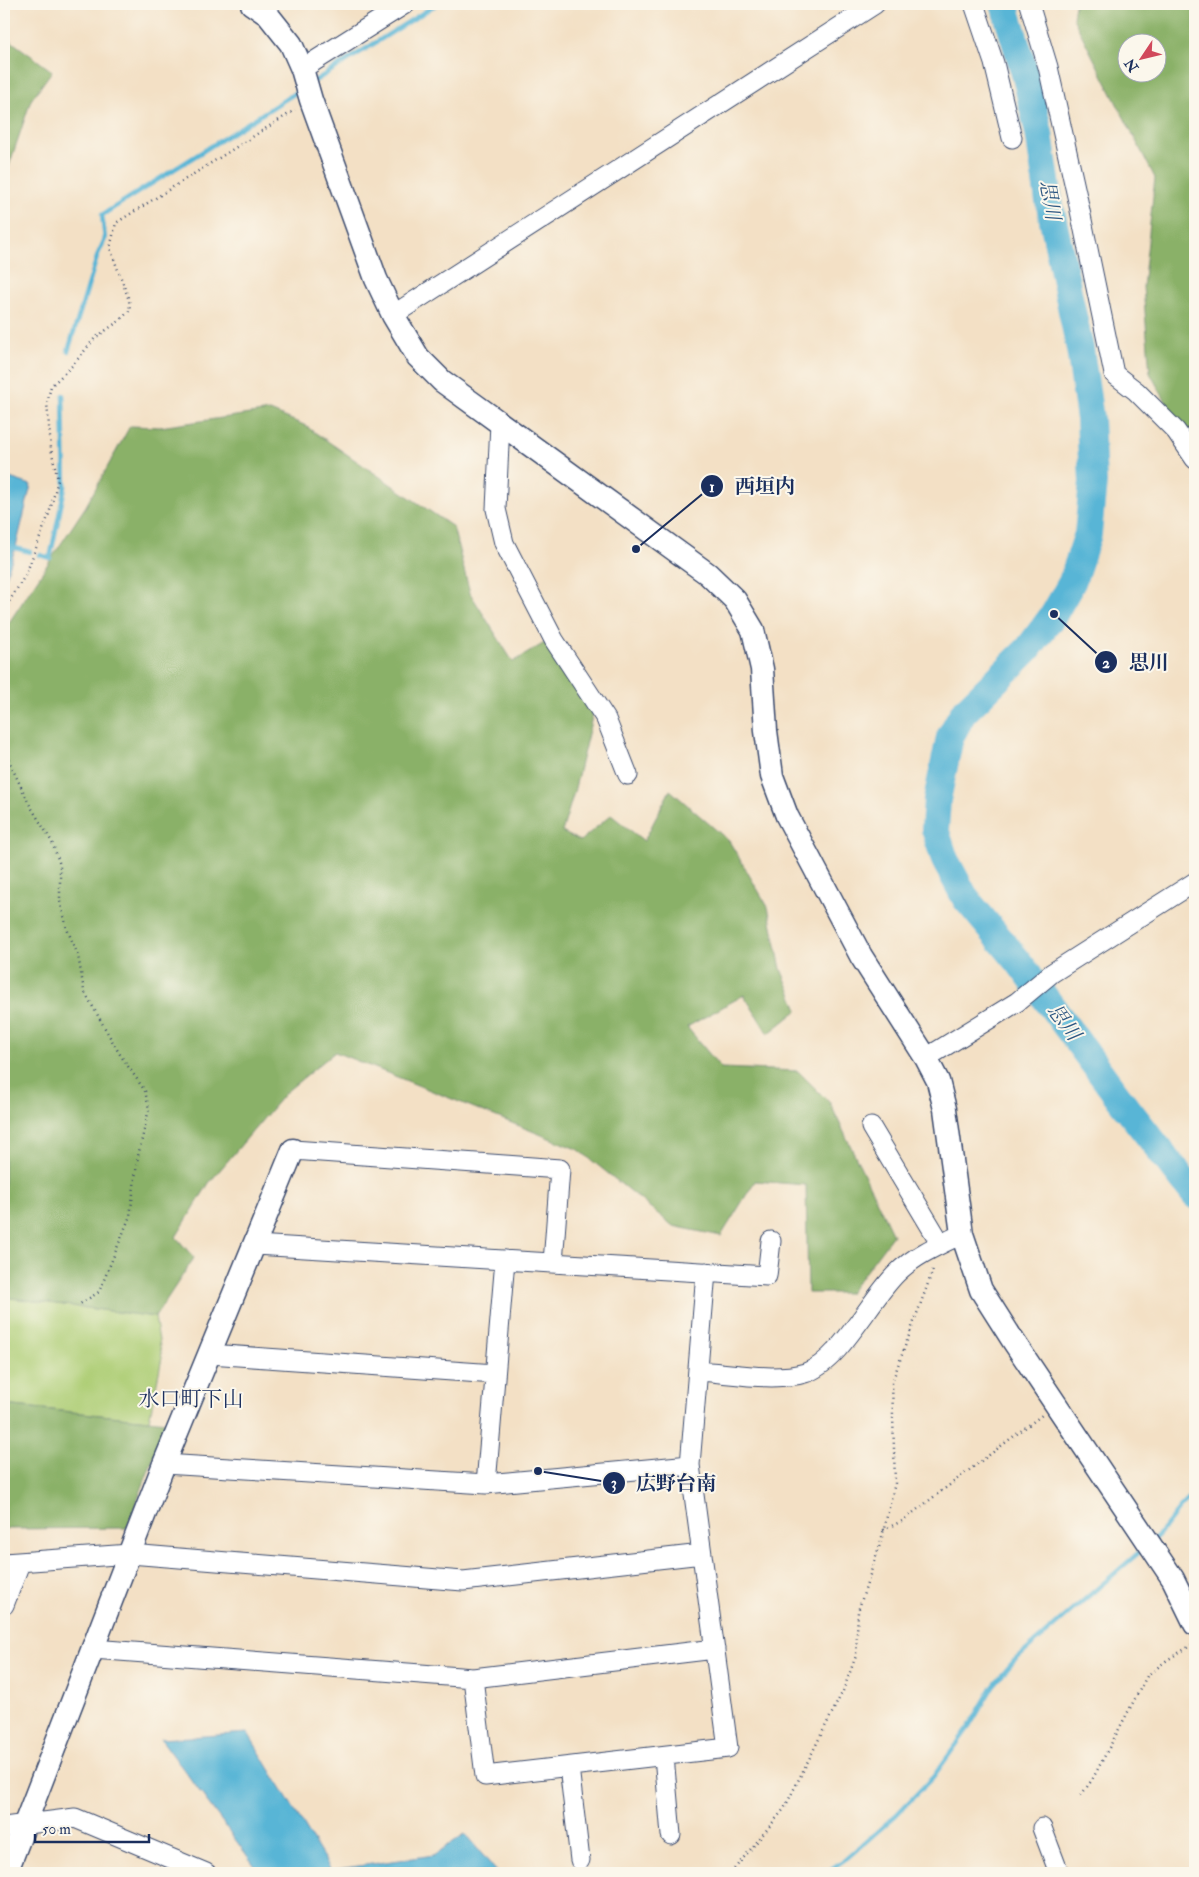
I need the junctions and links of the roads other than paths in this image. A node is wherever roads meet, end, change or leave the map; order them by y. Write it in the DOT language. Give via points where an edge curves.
graph roads {
  1 [pos="252,4"];
  2 [pos="405,4"];
  3 [pos="875,4"];
  4 [pos="974,4"];
  5 [pos="1029,4"];
  6 [pos="302,69"];
  7 [pos="1012,138"];
  8 [pos="394,315"];
  9 [pos="500,423"];
  10 [pos="1195,459"];
  11 [pos="628,775"];
  12 [pos="1195,882"];
  13 [pos="926,1058"];
  14 [pos="871,1127"];
  15 [pos="293,1150"];
  16 [pos="962,1234"];
  17 [pos="771,1242"];
  18 [pos="941,1244"];
  19 [pos="255,1245"];
  20 [pos="505,1260"];
  21 [pos="553,1263"];
  22 [pos="706,1272"];
  23 [pos="210,1354"];
  24 [pos="698,1371"];
  25 [pos="495,1374"];
  26 [pos="164,1464"];
  27 [pos="690,1465"];
  28 [pos="486,1484"];
  29 [pos="130,1554"];
  30 [pos="702,1554"];
  31 [pos="12,1563"];
  32 [pos="4,1605"];
  33 [pos="1195,1624"];
  34 [pos="93,1649"];
  35 [pos="715,1649"];
  36 [pos="473,1678"];
  37 [pos="664,1756"];
  38 [pos="569,1767"];
  39 [pos="14,1826"];
  40 [pos="1042,1828"];
  41 [pos="671,1835"];
  42 [pos="580,1860"];
  43 [pos="6,1873"];
  44 [pos="206,1873"];
  45 [pos="1059,1873"];
  1 -- 6 [label="street" via="268,15 286,37"];
  2 -- 6 [label="street"];
  3 -- 8 [label="street"];
  4 -- 7 [label="street" via="994,63"];
  5 -- 10 [label="street" via="1050,76 1114,374 1176,431"];
  6 -- 8 [label="street" via="376,279"];
  8 -- 9 [label="street" via="418,357 442,381"];
  9 -- 11 [label="street" via="496,509 504,543 554,640 606,719"];
  9 -- 13 [label="street" via="708,574 735,600 754,630 762,669 772,776 787,816 861,956"];
  12 -- 13 [label="street" via="1052,973 1017,1002"];
  13 -- 16 [label="street" via="938,1081 945,1109"];
  14 -- 18 [label="street"];
  15 -- 19 [label="street"];
  15 -- 21 [label="street" via="560,1168"];
  16 -- 18 [label="street"];
  16 -- 33 [label="street" via="981,1290 1173,1578"];
  17 -- 22 [label="street" via="767,1276"];
  18 -- 24 [label="street" via="927,1250 897,1273 830,1357 806,1372 776,1376"];
  19 -- 20 [label="street"];
  19 -- 23 [label="street"];
  20 -- 21 [label="street"];
  20 -- 25 [label="street"];
  21 -- 22 [label="street"];
  22 -- 24 [label="street"];
  23 -- 25 [label="street"];
  23 -- 26 [label="street"];
  24 -- 27 [label="street"];
  25 -- 28 [label="street"];
  26 -- 28 [label="street"];
  26 -- 29 [label="street"];
  27 -- 28 [label="street"];
  27 -- 30 [label="street"];
  29 -- 30 [label="street" via="463,1581"];
  29 -- 31 [label="street"];
  29 -- 34 [label="street"];
  30 -- 35 [label="street"];
  31 -- 32 [label="street"];
  34 -- 36 [label="street"];
  34 -- 39 [label="street"];
  35 -- 36 [label="street"];
  35 -- 37 [label="street" via="728,1748"];
  36 -- 38 [label="street" via="485,1776"];
  37 -- 38 [label="street"];
  37 -- 41 [label="street"];
  38 -- 42 [label="street"];
  39 -- 43 [label="street"];
  39 -- 44 [label="street" via="75,1818"];
  40 -- 45 [label="street"];
}
